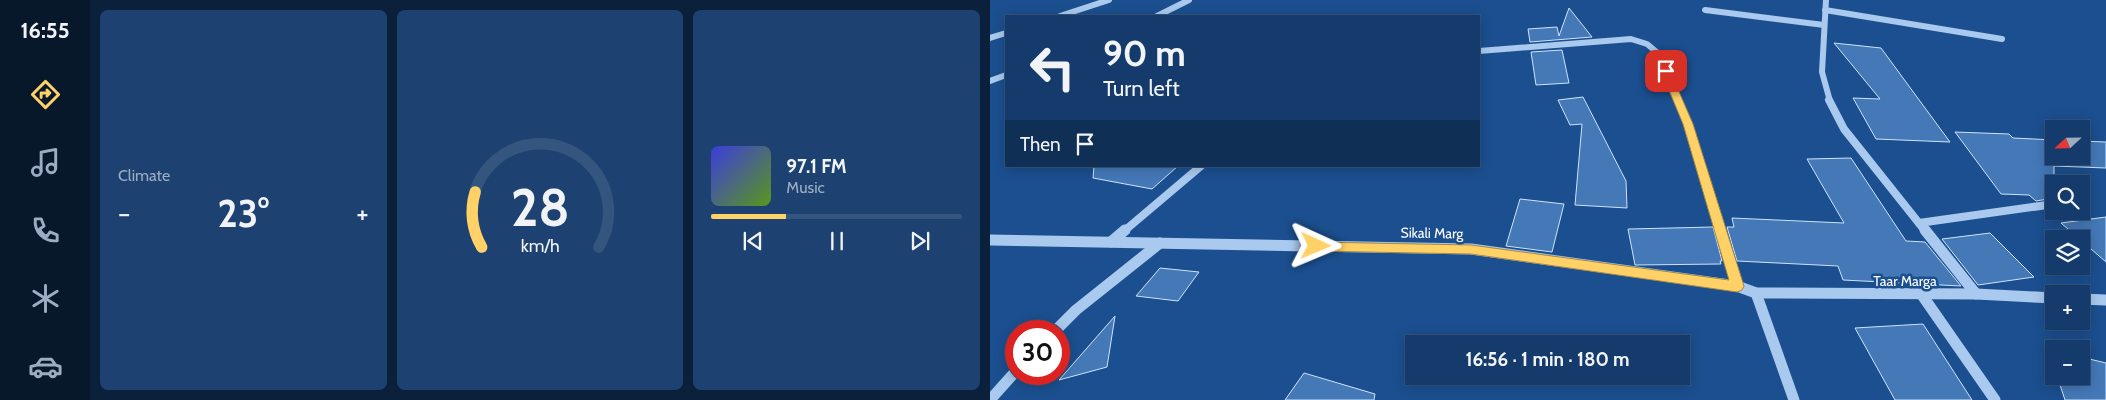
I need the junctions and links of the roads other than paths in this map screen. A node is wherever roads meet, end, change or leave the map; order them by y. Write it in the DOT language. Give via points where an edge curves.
graph roads {
  1 [pos="1109,0"];
  2 [pos="1189,0"];
  3 [pos="1826,0"];
  4 [pos="1705,10"];
  5 [pos="1825,10"];
  6 [pos="1063,15"];
  7 [pos="1159,15"];
  8 [pos="1824,25"];
  9 [pos="1005,33"];
  10 [pos="990,38"];
  11 [pos="2002,39"];
  12 [pos="1480,51"];
  13 [pos="1005,75"];
  14 [pos="990,81"];
  15 [pos="1199,167"];
  16 [pos="2045,205"];
  17 [pos="1918,223"];
  18 [pos="990,240"];
  19 [pos="1111,242"];
  20 [pos="1160,243"];
  21 [pos="1737,286"];
  22 [pos="1756,293"];
  23 [pos="1976,294"];
  24 [pos="1922,295"];
  25 [pos="2045,298"];
  26 [pos="2090,299"];
  27 [pos="2106,300"];
  28 [pos="1066,320"];
  29 [pos="1005,382"];
  30 [pos="990,400"];
  31 [pos="1794,400"];
  32 [pos="1995,400"];
  1 -- 6 [label="street"];
  2 -- 7 [label="street"];
  3 -- 5 [label="street"];
  4 -- 8 [label="street"];
  5 -- 8 [label="street"];
  5 -- 11 [label="street"];
  8 -- 17 [label="street" via="1822,72 1828,98 1844,129"];
  9 -- 10 [label="street"];
  12 -- 21 [label="street" via="1631,39 1647,44 1659,54 1688,124"];
  13 -- 14 [label="street"];
  15 -- 19 [label="street"];
  16 -- 17 [label="street"];
  17 -- 23 [label="street"];
  18 -- 19 [label="street, Sikali Marg"];
  19 -- 20 [label="street, Sikali Marg"];
  20 -- 21 [label="street, Sikali Marg" via="1471,249"];
  20 -- 28 [label="street"];
  21 -- 22 [label="street, Sikali Marg"];
  22 -- 24 [label="street, Taar Marga"];
  22 -- 31 [label="street"];
  23 -- 24 [label="street, Taar Marga"];
  23 -- 25 [label="street, Taar Marga"];
  24 -- 32 [label="street"];
  26 -- 27 [label="street"];
  29 -- 30 [label="street"];
}
